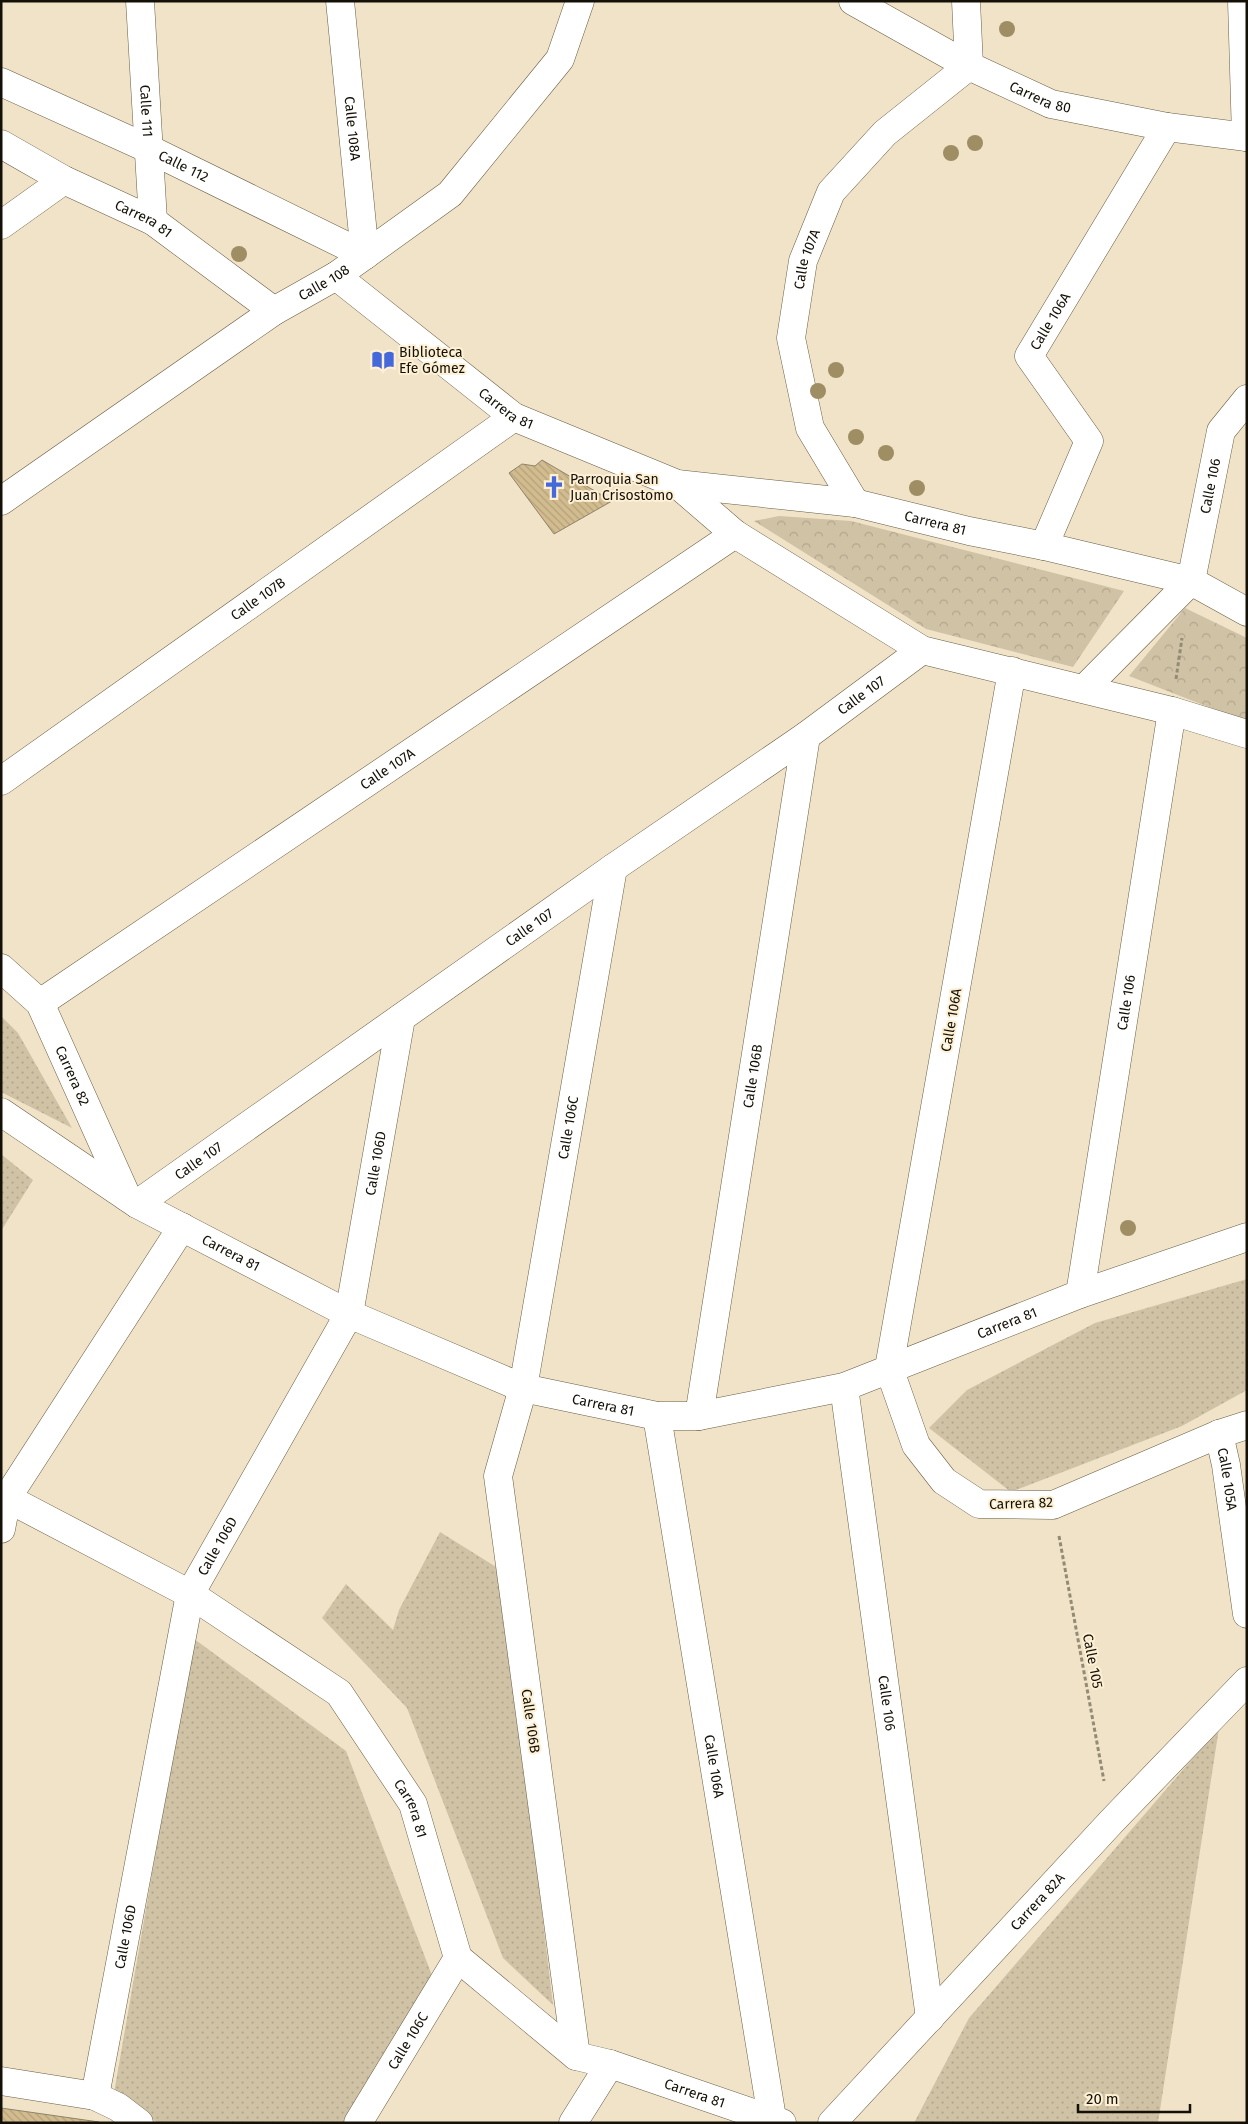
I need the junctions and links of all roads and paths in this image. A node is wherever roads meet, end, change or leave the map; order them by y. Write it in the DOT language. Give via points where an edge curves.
graph roads {
  1 [pos="140,1"];
  2 [pos="340,1"];
  3 [pos="580,1"];
  4 [pos="854,1"];
  5 [pos="966,1"];
  6 [pos="1242,1"];
  7 [pos="969,66"];
  8 [pos="1,82"];
  9 [pos="1167,127"];
  10 [pos="1246,137"];
  11 [pos="1,144"];
  12 [pos="149,149"];
  13 [pos="64,180"];
  14 [pos="153,221"];
  15 [pos="1,225"];
  16 [pos="365,255"];
  17 [pos="336,276"];
  18 [pos="274,311"];
  19 [pos="1247,399"];
  20 [pos="514,417"];
  21 [pos="677,484"];
  22 [pos="1,501"];
  23 [pos="855,503"];
  24 [pos="735,534"];
  25 [pos="1044,546"];
  26 [pos="1191,581"];
  27 [pos="1247,612"];
  28 [pos="1183,637"];
  29 [pos="922,650"];
  30 [pos="1012,671"];
  31 [pos="1084,689"];
  32 [pos="1172,711"];
  33 [pos="1247,734"];
  34 [pos="806,736"];
  35 [pos="1,781"];
  36 [pos="613,868"];
  37 [pos="1,968"];
  38 [pos="40,1003"];
  39 [pos="401,1018"];
  40 [pos="1,1112"];
  41 [pos="132,1200"];
  42 [pos="182,1227"];
  43 [pos="1247,1237"];
  44 [pos="1080,1294"];
  45 [pos="349,1314"];
  46 [pos="890,1368"];
  47 [pos="844,1387"];
  48 [pos="523,1388"];
  49 [pos="657,1416"];
  50 [pos="700,1416"];
  51 [pos="1247,1425"];
  52 [pos="1219,1434"];
  53 [pos="4,1496"];
  54 [pos="1053,1505"];
  55 [pos="1,1529"];
  56 [pos="190,1594"];
  57 [pos="1247,1614"];
  58 [pos="1247,1682"];
  59 [pos="1112,1821"];
  60 [pos="458,1958"];
  61 [pos="930,2018"];
  62 [pos="576,2056"];
  63 [pos="610,2064"];
  64 [pos="1,2081"];
  65 [pos="95,2096"];
  66 [pos="777,2120"];
  67 [pos="139,2123"];
  68 [pos="358,2123"];
  69 [pos="573,2123"];
  70 [pos="832,2123"];
  1 -- 12 [label="street, Calle 111"];
  2 -- 16 [label="street, Calle 108A"];
  3 -- 16 [label="street, Calle 108" via="560,59 450,194"];
  4 -- 7 [label="street, Carrera 80"];
  5 -- 7 [label="street"];
  6 -- 10 [label="street"];
  7 -- 9 [label="street, Carrera 80" via="1051,104"];
  7 -- 23 [label="street, Calle 107A" via="885,134 831,192 803,261 791,338 808,419 810,428"];
  8 -- 12 [label="street, Calle 112"];
  9 -- 10 [label="street, Carrera 80"];
  9 -- 25 [label="street, Calle 106A" via="1029,356 1089,442"];
  11 -- 13 [label="street, Carrera 81"];
  12 -- 14 [label="street, Calle 111"];
  12 -- 16 [label="street, Calle 112"];
  13 -- 14 [label="street, Carrera 81"];
  13 -- 15 [label="street"];
  14 -- 18 [label="street, Carrera 81"];
  16 -- 17 [label="street, Calle 108"];
  17 -- 18 [label="street, Calle 108"];
  17 -- 20 [label="street, Carrera 81"];
  18 -- 22 [label="street, Calle 108"];
  19 -- 26 [label="street, Calle 106" via="1221,431"];
  20 -- 21 [label="street, Carrera 81"];
  20 -- 35 [label="street, Calle 107B"];
  21 -- 23 [label="street, Carrera 81"];
  21 -- 24 [label="street, Carrera 81"];
  23 -- 25 [label="street, Carrera 81"];
  24 -- 29 [label="street, Carrera 81"];
  24 -- 38 [label="street, Calle 107A"];
  25 -- 26 [label="street, Carrera 81"];
  26 -- 27 [label="street, Carrera 81"];
  26 -- 31 [label="street"];
  28 -- 32 [label="path"];
  29 -- 30 [label="street, Carrera 81"];
  29 -- 34 [label="street, Calle 107"];
  30 -- 31 [label="street, Carrera 81"];
  30 -- 46 [label="street, Calle 106A"];
  31 -- 32 [label="street, Carrera 81"];
  32 -- 33 [label="street, Carrera 81"];
  32 -- 44 [label="street, Calle 106"];
  34 -- 36 [label="street, Calle 107"];
  34 -- 50 [label="street, Calle 106B"];
  36 -- 39 [label="street, Calle 107"];
  36 -- 48 [label="street, Calle 106C"];
  37 -- 38 [label="street, Carrera 82"];
  38 -- 41 [label="street, Carrera 82"];
  39 -- 41 [label="street, Calle 107"];
  39 -- 45 [label="street, Calle 106D"];
  40 -- 41 [label="street, Carrera 81"];
  41 -- 42 [label="street, Carrera 81"];
  42 -- 45 [label="street, Carrera 81"];
  42 -- 53 [label="street"];
  43 -- 44 [label="street, Carrera 81"];
  44 -- 46 [label="street, Carrera 81"];
  45 -- 48 [label="street, Carrera 81"];
  45 -- 56 [label="street, Calle 106D"];
  46 -- 47 [label="street, Carrera 81"];
  46 -- 54 [label="street, Carrera 82" via="916,1445 944,1481 979,1504"];
  47 -- 50 [label="street, Carrera 81"];
  47 -- 61 [label="street, Calle 106"];
  48 -- 49 [label="street, Carrera 81"];
  48 -- 62 [label="street, Calle 106B" via="498,1476"];
  49 -- 50 [label="street, Carrera 81"];
  49 -- 66 [label="street, Calle 106A"];
  51 -- 52 [label="street, Carrera 82"];
  52 -- 54 [label="street, Carrera 82"];
  52 -- 57 [label="street, Calle 105A"];
  53 -- 55 [label="street"];
  53 -- 56 [label="street, Carrera 81"];
  54 -- 59 [label="path, Calle 105"];
  56 -- 60 [label="street, Carrera 81" via="339,1693 413,1804"];
  56 -- 65 [label="street, Calle 106D"];
  58 -- 59 [label="street, Carrera 82A"];
  59 -- 61 [label="street, Carrera 82A"];
  60 -- 62 [label="street, Carrera 81"];
  60 -- 68 [label="street, Calle 106C"];
  61 -- 70 [label="street, Carrera 82A"];
  62 -- 63 [label="street, Carrera 81"];
  63 -- 66 [label="street, Carrera 81"];
  63 -- 69 [label="street"];
  64 -- 65 [label="street"];
  65 -- 67 [label="street" via="118,2107"];
}
